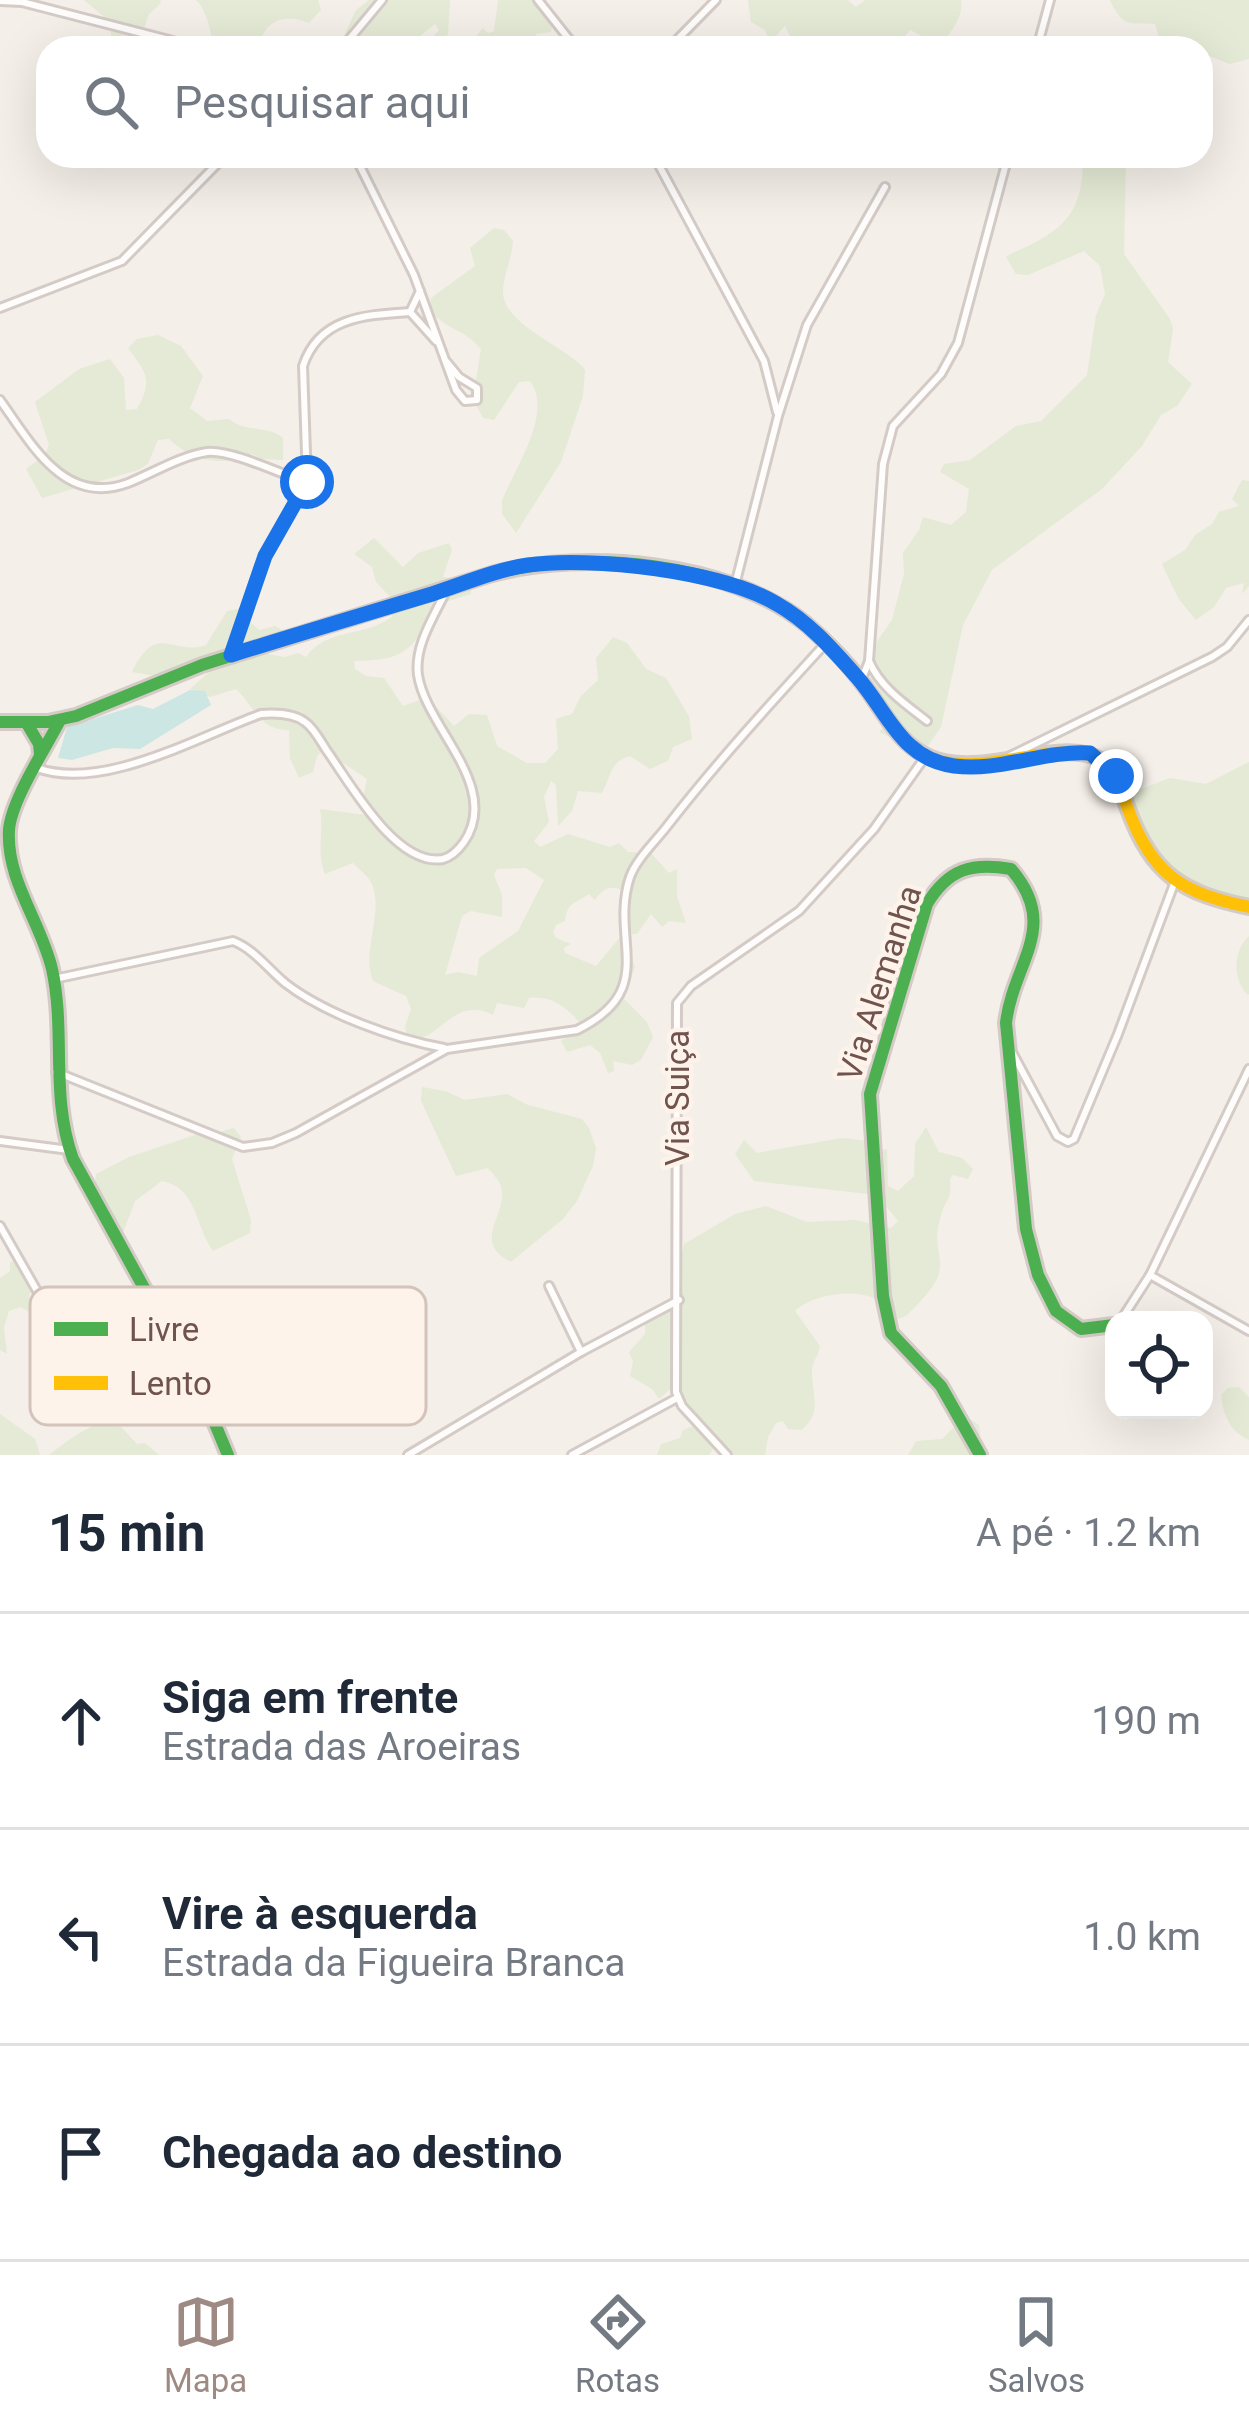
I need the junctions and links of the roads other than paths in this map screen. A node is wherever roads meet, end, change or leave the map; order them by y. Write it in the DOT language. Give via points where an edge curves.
graph roads {
  1 [pos="382,0"];
  2 [pos="538,0"];
  3 [pos="716,0"];
  4 [pos="1050,0"];
  5 [pos="0,1"];
  6 [pos="154,36"];
  7 [pos="352,36"];
  8 [pos="566,36"];
  9 [pos="681,36"];
  10 [pos="1040,36"];
  11 [pos="213,168"];
  12 [pos="361,168"];
  13 [pos="660,168"];
  14 [pos="1005,168"];
  15 [pos="885,187"];
  16 [pos="420,291"];
  17 [pos="0,308"];
  18 [pos="410,312"];
  19 [pos="441,347"];
  20 [pos="446,360"];
  21 [pos="0,400"];
  22 [pos="778,416"];
  23 [pos="307,482"];
  24 [pos="735,584"];
  25 [pos="447,589"];
  26 [pos="1249,620"];
  27 [pos="825,644"];
  28 [pos="231,655"];
  29 [pos="869,661"];
  30 [pos="861,681"];
  31 [pos="927,721"];
  32 [pos="0,722"];
  33 [pos="26,722"];
  34 [pos="59,722"];
  35 [pos="925,757"];
  36 [pos="38,766"];
  37 [pos="992,767"];
  38 [pos="1174,884"];
  39 [pos="1249,907"];
  40 [pos="54,980"];
  41 [pos="447,1049"];
  42 [pos="1012,1052"];
  43 [pos="1249,1069"];
  44 [pos="56,1072"];
  45 [pos="0,1141"];
  46 [pos="69,1150"];
  47 [pos="0,1226"];
  48 [pos="1150,1275"];
  49 [pos="549,1286"];
  50 [pos="35,1287"];
  51 [pos="143,1287"];
  52 [pos="679,1300"];
  53 [pos="1125,1311"];
  54 [pos="1105,1326"];
  55 [pos="1249,1331"];
  56 [pos="581,1352"];
  57 [pos="677,1398"];
  58 [pos="216,1425"];
  59 [pos="227,1455"];
  60 [pos="408,1455"];
  61 [pos="572,1455"];
  62 [pos="728,1455"];
  63 [pos="980,1455"];
  1 -- 7 [label="street"];
  2 -- 8 [label="street"];
  3 -- 9 [label="street"];
  4 -- 10 [label="street"];
  5 -- 6 [label="street"];
  11 -- 17 [label="street" via="122,262"];
  12 -- 16 [label="street"];
  13 -- 22 [label="street" via="764,361"];
  14 -- 29 [label="street" via="958,343 893,426 883,464"];
  15 -- 22 [label="street" via="807,325"];
  16 -- 18 [label="street"];
  16 -- 19 [label="street"];
  18 -- 19 [label="street"];
  18 -- 23 [label="street" via="361,315 314,341 303,366"];
  19 -- 20 [label="street"];
  20 -- 20 [label="street" via="477,388 477,400 465,401 456,390"];
  21 -- 23 [label="street" via="67,481 121,486 210,451"];
  22 -- 24 [label="street"];
  23 -- 28 [label="street" via="265,556"];
  24 -- 25 [label="main road" via="541,564"];
  24 -- 27 [label="main road" via="789,611"];
  25 -- 28 [label="main road"];
  25 -- 36 [label="street" via="419,649 418,676 463,766 473,828 442,859 416,854 385,832 307,722 278,712 122,766 67,774"];
  26 -- 37 [label="street" via="1212,657"];
  27 -- 30 [label="main road"];
  27 -- 41 [label="street" via="717,762 631,875 627,972 610,1008 577,1030"];
  28 -- 34 [label="main road"];
  29 -- 30 [label="street"];
  29 -- 31 [label="street"];
  30 -- 35 [label="main road" via="891,728"];
  32 -- 33 [label="main road"];
  33 -- 34 [label="main road"];
  33 -- 36 [label="main road" via="39,744"];
  34 -- 36 [label="main road"];
  35 -- 37 [label="main road"];
  35 -- 52 [label="street, Via Suiça" via="874,829 799,911 677,1003"];
  36 -- 40 [label="main road" via="8,834 11,864"];
  37 -- 38 [label="main road" via="1096,756 1116,776 1145,846"];
  38 -- 39 [label="main road"];
  38 -- 42 [label="street" via="1074,1139 1058,1136"];
  40 -- 41 [label="street" via="233,941 289,986 357,1021"];
  40 -- 44 [label="main road"];
  41 -- 44 [label="street" via="296,1133 243,1147"];
  42 -- 54 [label="main road, Via Alemanha" via="1020,1200 1036,1268 1063,1318 1090,1330"];
  42 -- 63 [label="main road, Via Alemanha" via="1007,1013 1035,910 1011,869 962,868 938,882 926,904 868,1114 886,1320 940,1386"];
  43 -- 48 [label="street, Via Alemanha"];
  44 -- 46 [label="main road"];
  45 -- 46 [label="street"];
  46 -- 51 [label="main road"];
  47 -- 50 [label="street"];
  48 -- 53 [label="street, Via Alemanha"];
  48 -- 55 [label="street"];
  49 -- 56 [label="street"];
  52 -- 56 [label="street"];
  52 -- 57 [label="street, Via Suiça"];
  56 -- 60 [label="street"];
  57 -- 61 [label="street"];
  57 -- 62 [label="street"];
  58 -- 59 [label="main road"];
}
